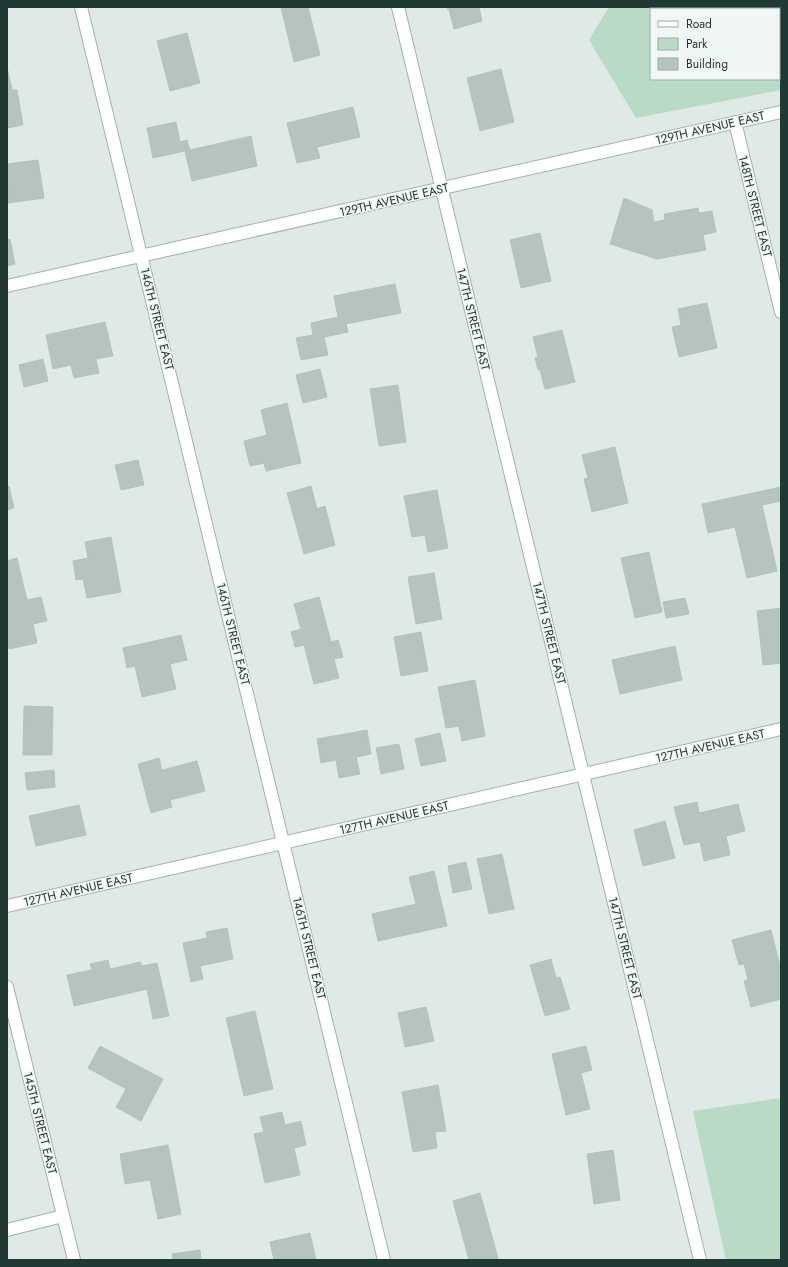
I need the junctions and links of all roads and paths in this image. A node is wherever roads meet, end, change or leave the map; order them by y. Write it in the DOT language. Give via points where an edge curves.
graph roads {
  1 [pos="82,7"];
  2 [pos="398,7"];
  3 [pos="781,112"];
  4 [pos="735,122"];
  5 [pos="442,189"];
  6 [pos="142,256"];
  7 [pos="7,286"];
  8 [pos="781,312"];
  9 [pos="781,730"];
  10 [pos="583,775"];
  11 [pos="284,843"];
  12 [pos="7,906"];
  13 [pos="7,987"];
  14 [pos="63,1216"];
  15 [pos="7,1230"];
  16 [pos="74,1260"];
  17 [pos="384,1260"];
  18 [pos="700,1260"];
  1 -- 6 [label="street, 146TH STREET EAST"];
  2 -- 5 [label="street, 147TH STREET EAST"];
  3 -- 4 [label="street, 129TH AVENUE EAST"];
  4 -- 5 [label="street, 129TH AVENUE EAST"];
  4 -- 8 [label="street, 148TH STREET EAST"];
  5 -- 6 [label="street, 129TH AVENUE EAST"];
  5 -- 10 [label="street, 147TH STREET EAST"];
  6 -- 7 [label="street, 129TH AVENUE EAST"];
  6 -- 11 [label="street, 146TH STREET EAST"];
  9 -- 10 [label="street, 127TH AVENUE EAST"];
  10 -- 11 [label="street, 127TH AVENUE EAST"];
  10 -- 18 [label="street, 147TH STREET EAST"];
  11 -- 12 [label="street, 127TH AVENUE EAST"];
  11 -- 17 [label="street, 146TH STREET EAST"];
  13 -- 14 [label="street, 145TH STREET EAST"];
  14 -- 15 [label="street"];
  14 -- 16 [label="street, 145TH STREET EAST"];
}
